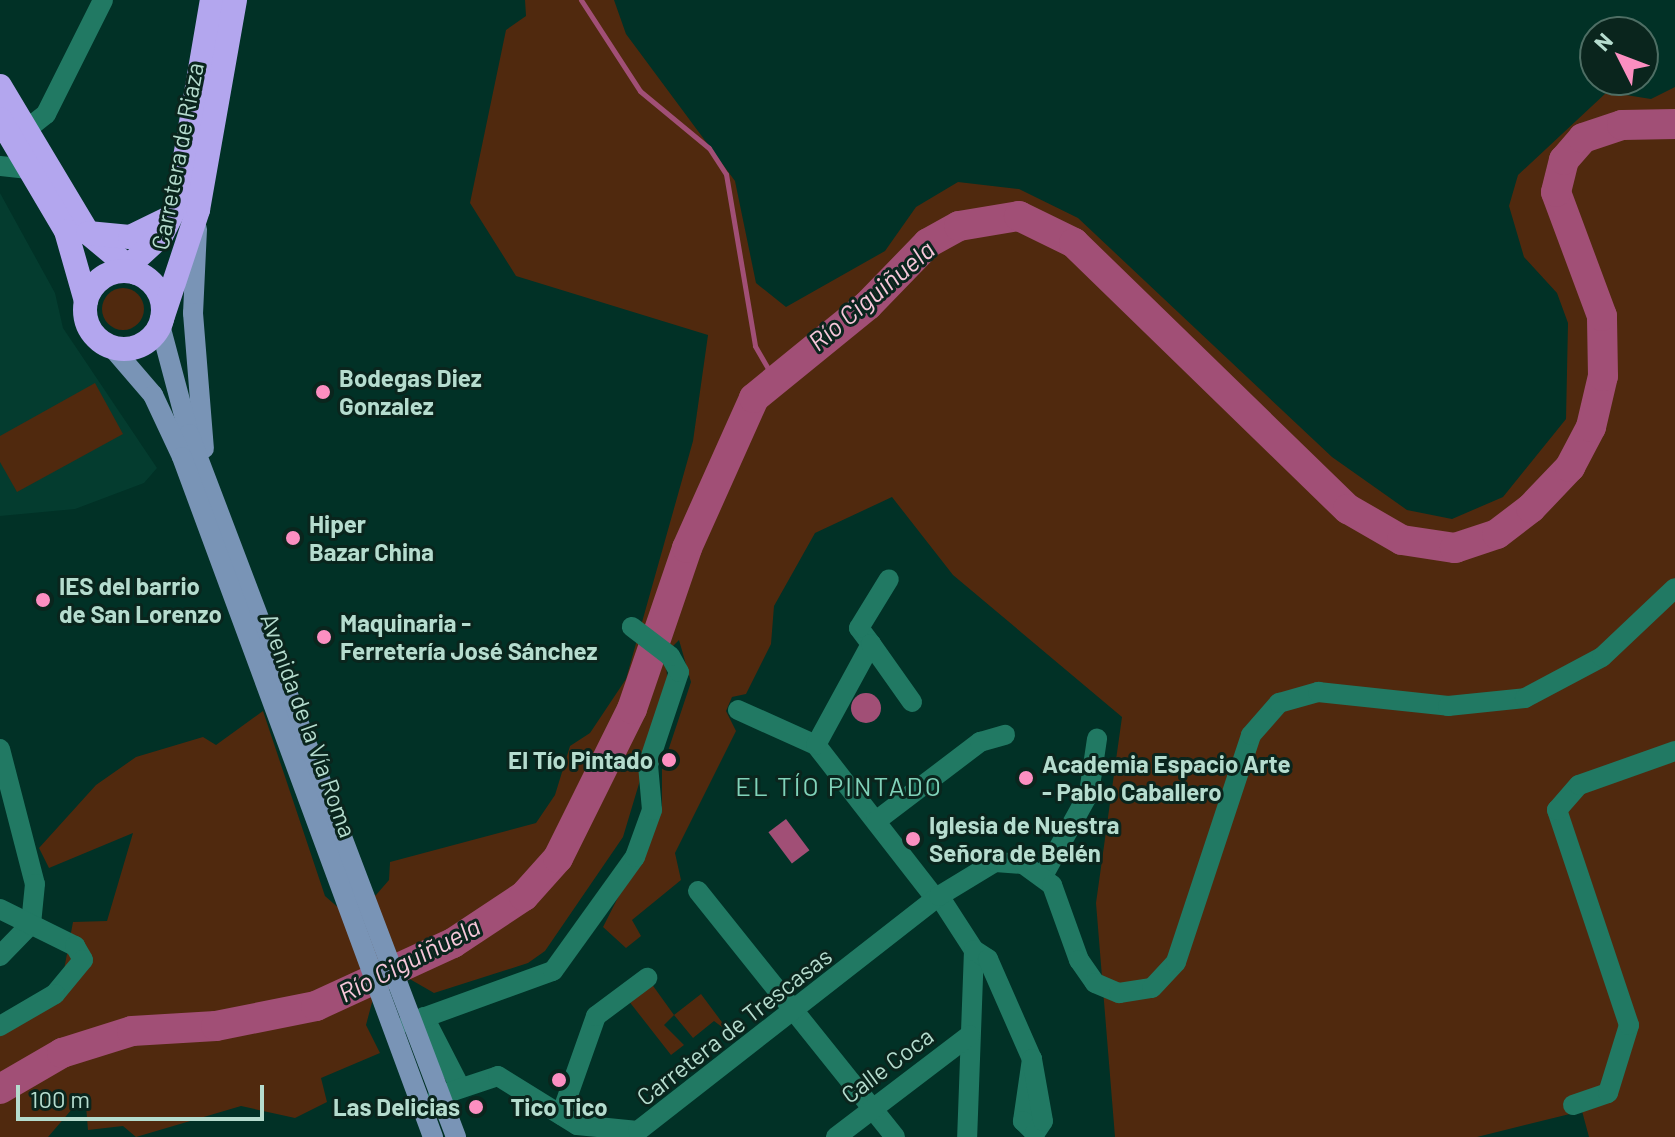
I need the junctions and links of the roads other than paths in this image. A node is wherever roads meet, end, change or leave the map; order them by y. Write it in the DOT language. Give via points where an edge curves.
graph roads {
  1 [pos="103,0"];
  2 [pos="212,0"];
  3 [pos="235,0"];
  4 [pos="0,86"];
  5 [pos="8,132"];
  6 [pos="0,166"];
  7 [pos="31,169"];
  8 [pos="188,207"];
  9 [pos="88,233"];
  10 [pos="129,271"];
  11 [pos="86,301"];
  12 [pos="161,322"];
  13 [pos="110,345"];
  14 [pos="206,473"];
  15 [pos="889,579"];
  16 [pos="1675,588"];
  17 [pos="637,631"];
  18 [pos="871,644"];
  19 [pos="912,702"];
  20 [pos="738,710"];
  21 [pos="1005,735"];
  22 [pos="1097,739"];
  23 [pos="816,745"];
  24 [pos="0,749"];
  25 [pos="1675,751"];
  26 [pos="876,821"];
  27 [pos="1043,876"];
  28 [pos="698,891"];
  29 [pos="354,897"];
  30 [pos="938,897"];
  31 [pos="0,909"];
  32 [pos="31,924"];
  33 [pos="974,950"];
  34 [pos="0,956"];
  35 [pos="647,978"];
  36 [pos="794,1013"];
  37 [pos="408,1020"];
  38 [pos="0,1026"];
  39 [pos="970,1035"];
  40 [pos="1032,1059"];
  41 [pos="454,1080"];
  42 [pos="438,1096"];
  43 [pos="1573,1105"];
  44 [pos="871,1109"];
  45 [pos="561,1115"];
  46 [pos="432,1136"];
  47 [pos="456,1137"];
  48 [pos="836,1137"];
  49 [pos="895,1137"];
  50 [pos="967,1137"];
  1 -- 5 [label="street" via="46,114"];
  2 -- 8 [label="highway, Carretera de Riaza"];
  3 -- 8 [label="highway, Carretera de Riaza"];
  4 -- 5 [label="highway"];
  5 -- 7 [label="highway"];
  5 -- 9 [label="highway"];
  6 -- 7 [label="street"];
  7 -- 11 [label="highway" via="66,231"];
  8 -- 9 [label="highway" via="144,233"];
  8 -- 10 [label="highway, Carretera de Riaza"];
  8 -- 12 [label="highway, Carretera de Riaza"];
  8 -- 14 [label="main road, Avenida de la Vía Roma"];
  9 -- 10 [label="highway"];
  10 -- 11 [label="highway" via="100,280"];
  10 -- 12 [label="highway" via="159,293"];
  11 -- 13 [label="highway" via="89,325"];
  12 -- 13 [label="highway" via="139,345"];
  12 -- 14 [label="main road, Avenida de la Vía Roma"];
  13 -- 29 [label="main road, Avenida de la Vía Roma" via="148,388 170,429"];
  14 -- 29 [label="main road, Avenida de la Vía Roma"];
  15 -- 18 [label="street" via="859,628"];
  16 -- 27 [label="street" via="1602,657 1525,698 1448,706 1318,692 1279,703 1251,735 1176,962 1152,988 1119,993 1089,977"];
  17 -- 37 [label="street" via="670,656 679,672 648,765 652,810 635,857 553,971"];
  18 -- 19 [label="street"];
  18 -- 23 [label="street"];
  20 -- 23 [label="street"];
  21 -- 26 [label="street" via="980,742"];
  22 -- 27 [label="street" via="1089,793"];
  23 -- 26 [label="street"];
  24 -- 32 [label="street" via="29,843"];
  25 -- 43 [label="street" via="1579,785 1557,810 1629,1025 1608,1093"];
  26 -- 30 [label="street"];
  27 -- 30 [label="street, Carretera de Trescasas" via="1023,864 995,862"];
  28 -- 36 [label="street"];
  29 -- 37 [label="main road, Avenida de la Vía Roma" via="391,998"];
  30 -- 33 [label="street"];
  30 -- 36 [label="street, Carretera de Trescasas"];
  31 -- 32 [label="street"];
  32 -- 34 [label="street"];
  32 -- 38 [label="street" via="75,946 83,960 55,994"];
  33 -- 39 [label="street"];
  33 -- 40 [label="street" via="988,959"];
  35 -- 45 [label="street" via="596,1016"];
  36 -- 44 [label="street"];
  36 -- 45 [label="street, Carretera de Trescasas" via="654,1124 610,1133"];
  37 -- 41 [label="street, Avenida de la Vía Roma"];
  37 -- 42 [label="main road" via="423,1086"];
  37 -- 46 [label="main road, Avenida de la Vía Roma"];
  39 -- 44 [label="street, Calle Coca"];
  39 -- 50 [label="street"];
  41 -- 42 [label="street, Carretera de Trescasas"];
  41 -- 45 [label="street, Carretera de Trescasas" via="501,1076"];
  42 -- 46 [label="main road"];
  42 -- 47 [label="main road"];
  44 -- 48 [label="street, Calle Coca"];
  44 -- 49 [label="street"];
}
